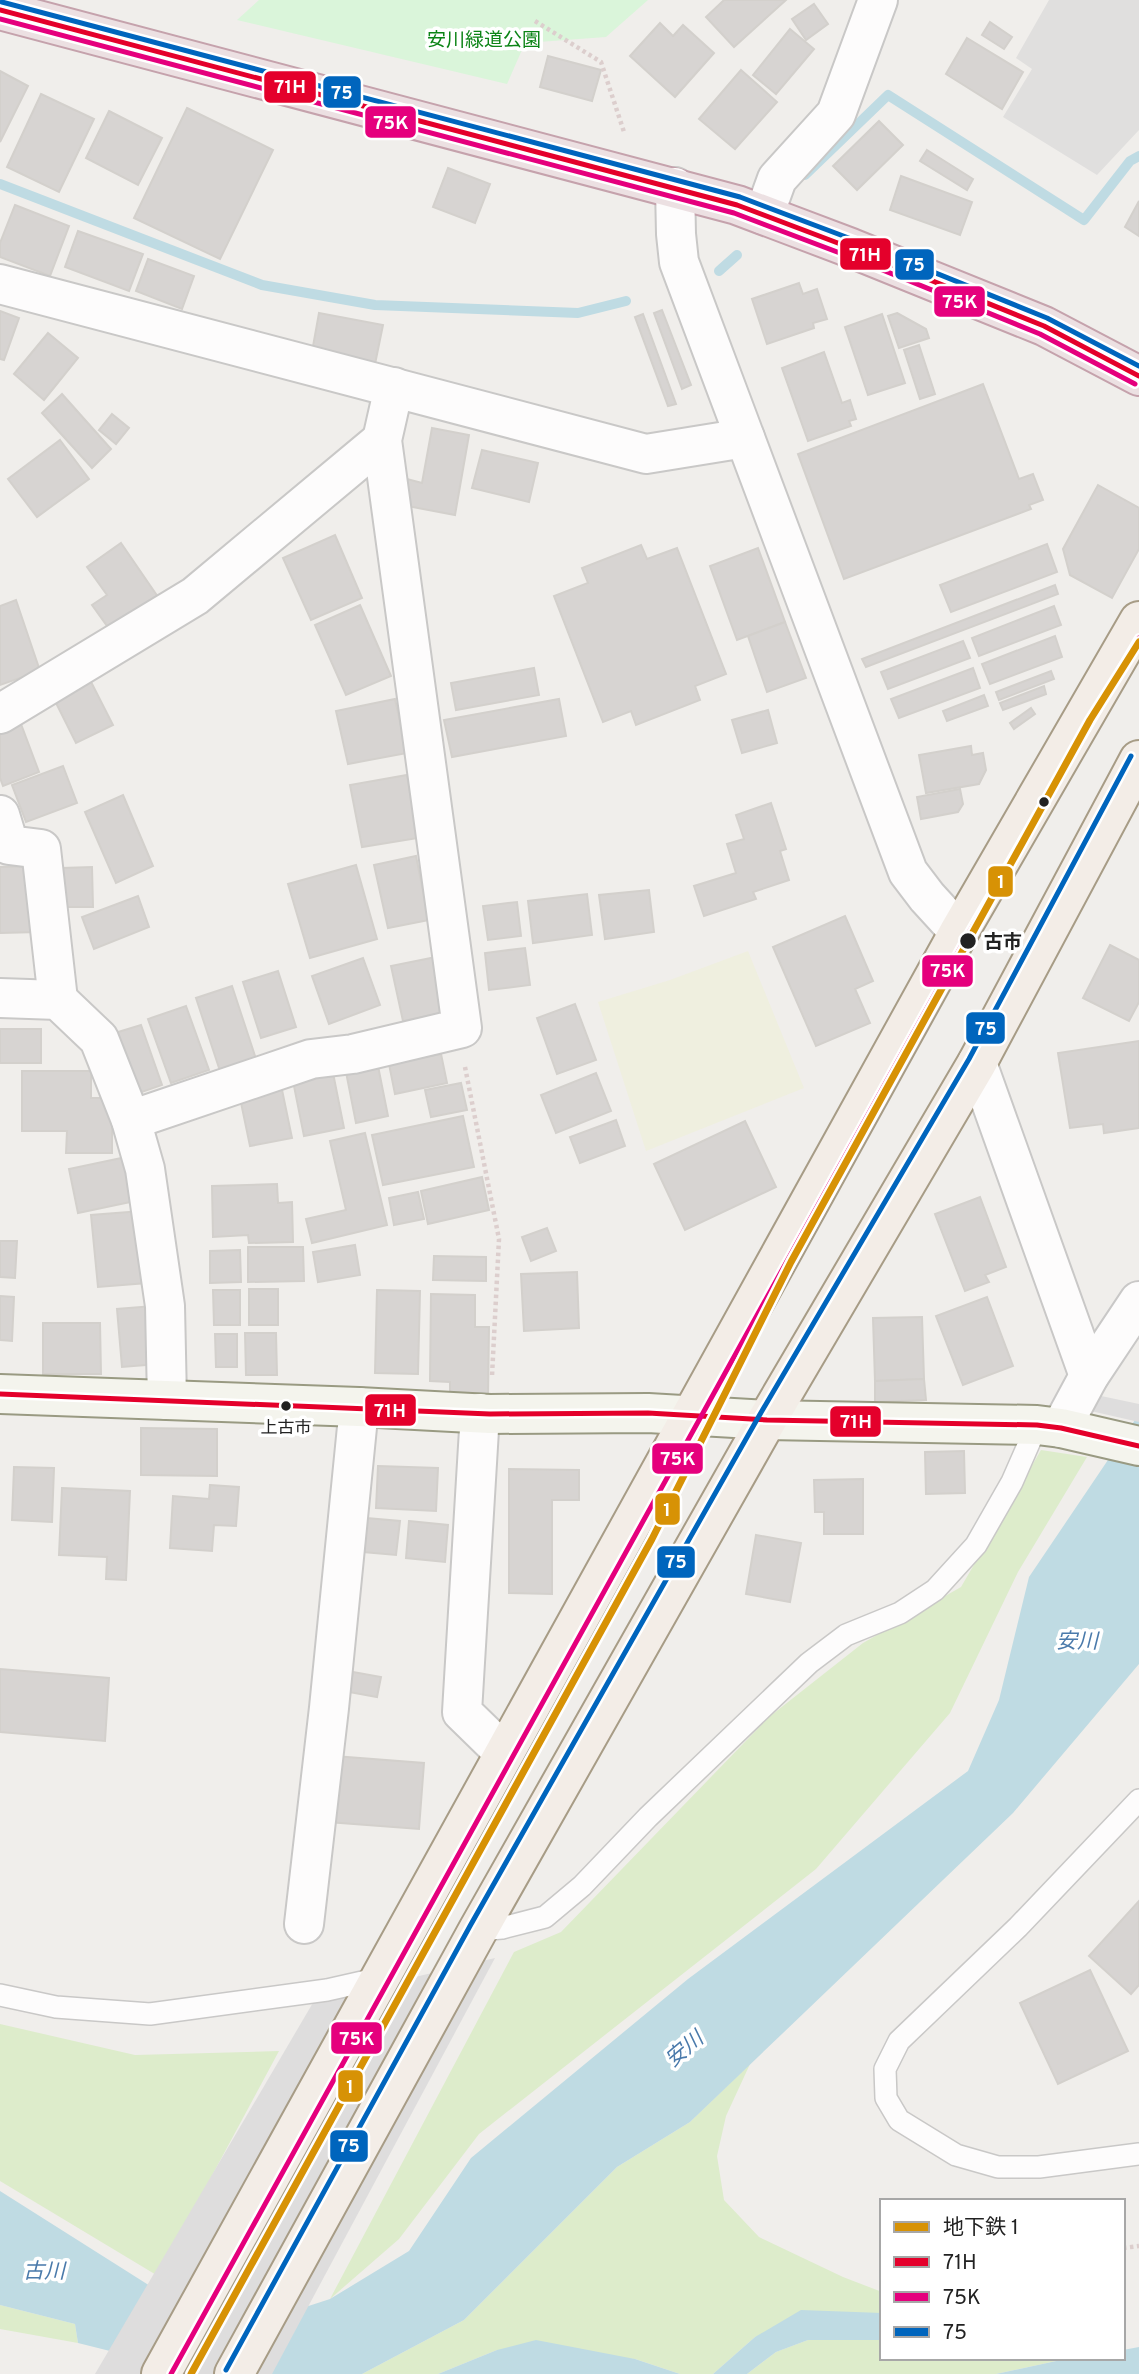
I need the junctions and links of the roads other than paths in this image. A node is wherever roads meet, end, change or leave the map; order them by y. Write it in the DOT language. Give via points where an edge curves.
graph roads {
  1 [pos="878,0"];
  2 [pos="0,10"];
  3 [pos="675,187"];
  4 [pos="764,215"];
  5 [pos="0,284"];
  6 [pos="1139,376"];
  7 [pos="394,387"];
  8 [pos="745,438"];
  9 [pos="382,440"];
  10 [pos="1139,621"];
  11 [pos="0,713"];
  12 [pos="1139,760"];
  13 [pos="0,815"];
  14 [pos="959,932"];
  15 [pos="0,998"];
  16 [pos="58,1000"];
  17 [pos="977,1063"];
  18 [pos="131,1119"];
  19 [pos="1139,1301"];
  20 [pos="1089,1376"];
  21 [pos="0,1394"];
  22 [pos="167,1399"];
  23 [pos="359,1407"];
  24 [pos="485,1413"];
  25 [pos="691,1416"];
  26 [pos="767,1420"];
  27 [pos="1060,1429"];
  28 [pos="1139,1446"];
  29 [pos="504,1753"];
  30 [pos="1139,1800"];
  31 [pos="304,1924"];
  32 [pos="478,1930"];
  33 [pos="372,1994"];
  34 [pos="0,1995"];
  35 [pos="1139,2154"];
  36 [pos="161,2374"];
  37 [pos="234,2374"];
  1 -- 4 [label="street" via="836,114 777,179"];
  2 -- 3 [label="highway"];
  3 -- 4 [label="highway"];
  3 -- 8 [label="street" via="679,262"];
  4 -- 6 [label="highway" via="1044,326"];
  5 -- 7 [label="street"];
  7 -- 8 [label="street" via="646,454"];
  7 -- 9 [label="street"];
  8 -- 14 [label="street" via="908,872"];
  9 -- 11 [label="street" via="195,596"];
  9 -- 18 [label="street" via="462,1028 353,1054 311,1059"];
  10 -- 14 [label="main road"];
  12 -- 17 [label="main road"];
  13 -- 16 [label="street" via="9,845 41,849"];
  14 -- 25 [label="main road"];
  15 -- 16 [label="street"];
  16 -- 18 [label="street" via="99,1039"];
  17 -- 20 [label="street"];
  17 -- 26 [label="main road"];
  18 -- 22 [label="street" via="145,1169 165,1306"];
  19 -- 20 [label="street"];
  20 -- 27 [label="street"];
  21 -- 22 [label="main road"];
  22 -- 23 [label="main road"];
  23 -- 24 [label="main road"];
  23 -- 31 [label="street"];
  24 -- 25 [label="main road"];
  24 -- 29 [label="street" via="462,1712"];
  25 -- 26 [label="main road"];
  25 -- 29 [label="main road"];
  26 -- 27 [label="main road"];
  26 -- 32 [label="main road"];
  27 -- 28 [label="main road"];
  27 -- 32 [label="lane" via="1012,1482 976,1545 935,1590 900,1613 846,1634 809,1663 545,1917"];
  29 -- 33 [label="main road"];
  30 -- 35 [label="lane" via="1018,1927 899,2040 885,2068 887,2098 898,2120 956,2155 998,2167 1039,2167"];
  32 -- 37 [label="main road"];
  33 -- 34 [label="lane" via="327,1990 150,2014 56,2007"];
  33 -- 36 [label="main road"];
}
